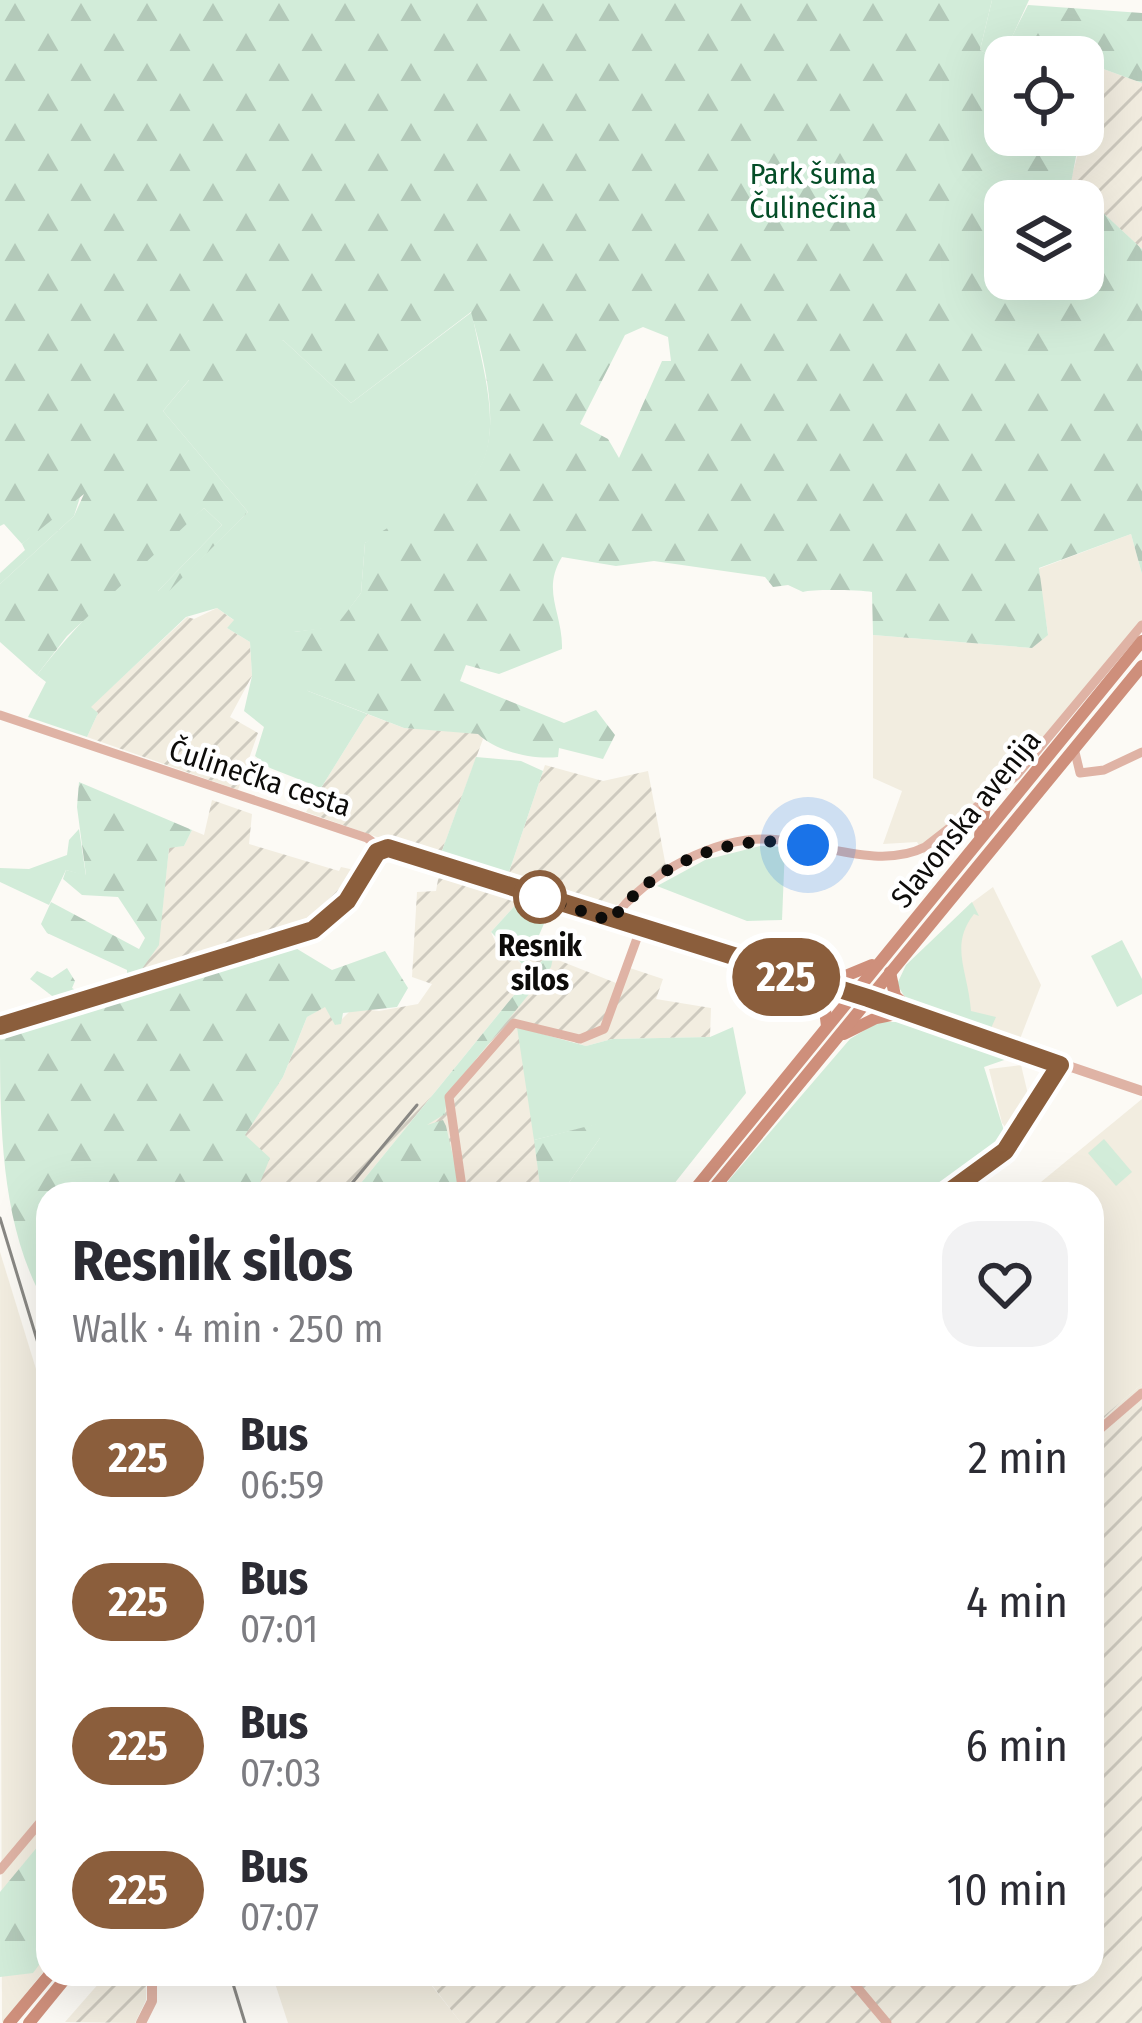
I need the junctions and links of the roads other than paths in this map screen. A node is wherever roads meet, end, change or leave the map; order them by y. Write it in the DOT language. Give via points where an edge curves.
graph roads {
  1 [pos="1142,625"];
  2 [pos="1142,641"];
  3 [pos="1142,666"];
  4 [pos="0,715"];
  5 [pos="1074,748"];
  6 [pos="1142,752"];
  7 [pos="986,801"];
  8 [pos="978,840"];
  9 [pos="382,848"];
  10 [pos="611,921"];
  11 [pos="640,930"];
  12 [pos="889,952"];
  13 [pos="890,972"];
  14 [pos="805,982"];
  15 [pos="861,996"];
  16 [pos="910,1013"];
  17 [pos="0,1026"];
  18 [pos="827,1026"];
  19 [pos="833,1042"];
  20 [pos="1060,1065"];
  21 [pos="1142,1091"];
  22 [pos="462,1182"];
  23 [pos="701,1182"];
  24 [pos="720,1182"];
  25 [pos="965,1182"];
  26 [pos="1142,1393"];
  27 [pos="1104,1426"];
  28 [pos="36,1827"];
  29 [pos="0,1870"];
  30 [pos="40,1986"];
  31 [pos="59,1986"];
  32 [pos="152,1986"];
  33 [pos="856,1986"];
  34 [pos="9,2023"];
  35 [pos="29,2023"];
  36 [pos="141,2023"];
  37 [pos="887,2023"];
  1 -- 7 [label="street"];
  2 -- 8 [label="main road, Slavonska avenija"];
  3 -- 5 [label="main road, Slavonska avenija"];
  4 -- 9 [label="street, Čulinečka cesta"];
  5 -- 6 [label="street, Slavonska avenija" via="1080,772"];
  5 -- 13 [label="main road, Slavonska avenija"];
  7 -- 8 [label="main road"];
  7 -- 10 [label="street" via="910,855 775,839 706,852 656,878"];
  8 -- 12 [label="main road, Slavonska avenija"];
  9 -- 10 [label="street, Čulinečka cesta"];
  9 -- 17 [label="street" via="347,901 313,930"];
  10 -- 11 [label="street, Čulinečka cesta"];
  11 -- 14 [label="street, Čulinečka cesta"];
  11 -- 22 [label="street" via="604,1029 580,1039 514,1023 452,1091"];
  12 -- 14 [label="main road" via="866,969"];
  12 -- 15 [label="main road, Slavonska avenija"];
  13 -- 15 [label="main road, Slavonska avenija"];
  13 -- 16 [label="main road" via="895,996"];
  14 -- 15 [label="street, Čulinečka cesta"];
  14 -- 18 [label="main road" via="824,1002"];
  15 -- 16 [label="street, Čulinečka cesta"];
  15 -- 18 [label="main road, Slavonska avenija"];
  15 -- 19 [label="main road, Slavonska avenija"];
  16 -- 19 [label="main road" via="861,1024"];
  16 -- 20 [label="street, Čulinečka cesta"];
  18 -- 23 [label="main road, Slavonska avenija"];
  19 -- 24 [label="main road, Slavonska avenija"];
  20 -- 21 [label="street, Čulinečka cesta"];
  20 -- 25 [label="street" via="1019,1133"];
  26 -- 27 [label="street"];
  28 -- 29 [label="street"];
  30 -- 34 [label="main road"];
  31 -- 35 [label="main road"];
  32 -- 36 [label="street"];
  33 -- 37 [label="street"];
}
